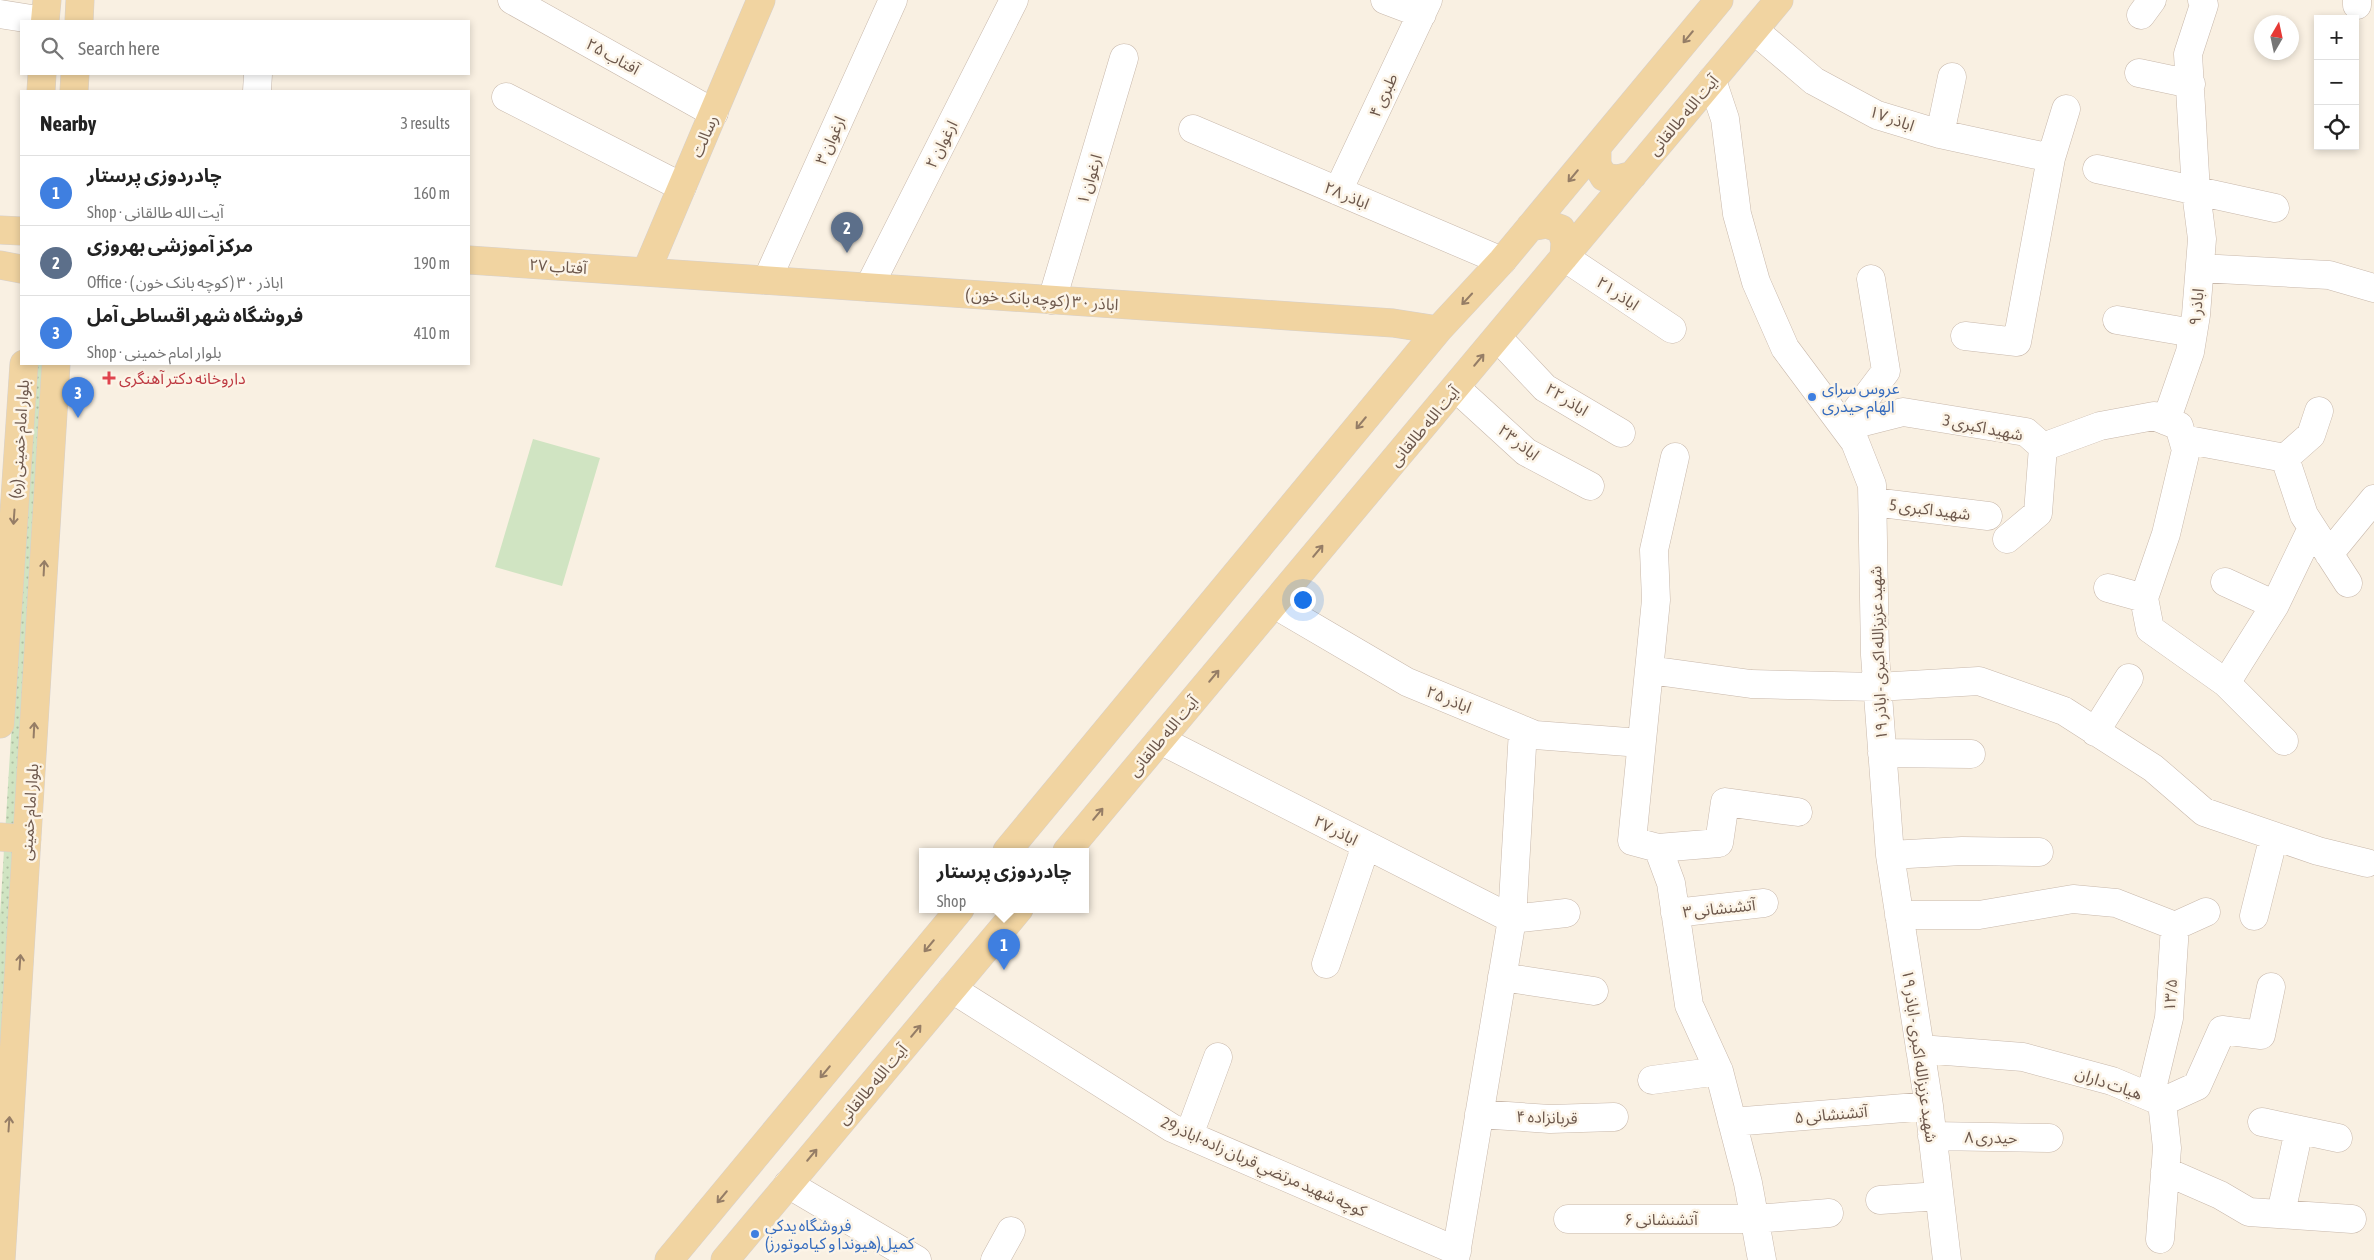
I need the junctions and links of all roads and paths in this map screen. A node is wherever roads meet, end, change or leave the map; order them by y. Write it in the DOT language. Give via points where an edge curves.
graph roads {
  1 [pos="46,0"];
  2 [pos="80,0"];
  3 [pos="512,0"];
  4 [pos="761,0"];
  5 [pos="893,0"];
  6 [pos="1014,0"];
  7 [pos="1385,0"];
  8 [pos="1719,0"];
  9 [pos="1779,0"];
  10 [pos="2202,0"];
  11 [pos="1425,7"];
  12 [pos="0,14"];
  13 [pos="38,20"];
  14 [pos="44,20"];
  15 [pos="79,20"];
  16 [pos="1754,30"];
  17 [pos="1124,58"];
  18 [pos="2139,73"];
  19 [pos="42,75"];
  20 [pos="75,75"];
  21 [pos="258,75"];
  22 [pos="1952,77"];
  23 [pos="1712,80"];
  24 [pos="2191,84"];
  25 [pos="41,90"];
  26 [pos="74,90"];
  27 [pos="257,90"];
  28 [pos="506,97"];
  29 [pos="2066,109"];
  30 [pos="714,113"];
  31 [pos="1192,129"];
  32 [pos="1940,134"];
  33 [pos="1597,146"];
  34 [pos="2051,158"];
  35 [pos="2097,169"];
  36 [pos="1633,175"];
  37 [pos="682,187"];
  38 [pos="1338,191"];
  39 [pos="2196,192"];
  40 [pos="2274,208"];
  41 [pos="1530,228"];
  42 [pos="0,230"];
  43 [pos="20,231"];
  44 [pos="1564,257"];
  45 [pos="470,260"];
  46 [pos="1502,261"];
  47 [pos="0,265"];
  48 [pos="2200,268"];
  49 [pos="20,270"];
  50 [pos="646,272"];
  51 [pos="767,280"];
  52 [pos="1871,280"];
  53 [pos="869,287"];
  54 [pos="2374,288"];
  55 [pos="1052,300"];
  56 [pos="2117,320"];
  57 [pos="1672,329"];
  58 [pos="1438,330"];
  59 [pos="2193,332"];
  60 [pos="1965,336"];
  61 [pos="1498,338"];
  62 [pos="24,365"];
  63 [pos="56,365"];
  64 [pos="1456,388"];
  65 [pos="2319,411"];
  66 [pos="1844,427"];
  67 [pos="2174,430"];
  68 [pos="1621,433"];
  69 [pos="2043,447"];
  70 [pos="1676,457"];
  71 [pos="2285,458"];
  72 [pos="1590,486"];
  73 [pos="2374,499"];
  74 [pos="1873,502"];
  75 [pos="1988,516"];
  76 [pos="2312,528"];
  77 [pos="2006,539"];
  78 [pos="2329,554"];
  79 [pos="2225,582"];
  80 [pos="2348,583"];
  81 [pos="2108,588"];
  82 [pos="2144,598"];
  83 [pos="1274,604"];
  84 [pos="2274,605"];
  85 [pos="1649,670"];
  86 [pos="2129,678"];
  87 [pos="2226,683"];
  88 [pos="1877,687"];
  89 [pos="1,691"];
  90 [pos="0,724"];
  91 [pos="1523,730"];
  92 [pos="2096,732"];
  93 [pos="1160,740"];
  94 [pos="2284,741"];
  95 [pos="1641,743"];
  96 [pos="1882,753"];
  97 [pos="1971,754"];
  98 [pos="1798,812"];
  99 [pos="2274,836"];
  100 [pos="0,838"];
  101 [pos="28,839"];
  102 [pos="1366,845"];
  103 [pos="1009,848"];
  104 [pos="1070,848"];
  105 [pos="1658,848"];
  106 [pos="2039,852"];
  107 [pos="1890,855"];
  108 [pos="2367,863"];
  109 [pos="1764,903"];
  110 [pos="2206,912"];
  111 [pos="957,913"];
  112 [pos="1016,913"];
  113 [pos="1566,913"];
  114 [pos="1675,913"];
  115 [pos="1899,915"];
  116 [pos="2254,916"];
  117 [pos="1512,919"];
  118 [pos="2175,926"];
  119 [pos="1326,964"];
  120 [pos="1502,977"];
  121 [pos="2271,987"];
  122 [pos="952,989"];
  123 [pos="1594,992"];
  124 [pos="1920,1049"];
  125 [pos="1218,1057"];
  126 [pos="1719,1071"];
  127 [pos="1652,1080"];
  128 [pos="2156,1100"];
  129 [pos="1929,1106"];
  130 [pos="1480,1114"];
  131 [pos="1614,1118"];
  132 [pos="1732,1122"];
  133 [pos="2262,1122"];
  134 [pos="2299,1130"];
  135 [pos="1189,1136"];
  136 [pos="1932,1136"];
  137 [pos="2049,1138"];
  138 [pos="2338,1138"];
  139 [pos="2165,1171"];
  140 [pos="788,1184"];
  141 [pos="1939,1196"];
  142 [pos="1880,1200"];
  143 [pos="2281,1213"];
  144 [pos="1829,1214"];
  145 [pos="1568,1219"];
  146 [pos="1754,1219"];
  147 [pos="2352,1219"];
  148 [pos="1011,1232"];
  149 [pos="2160,1238"];
  150 [pos="1456,1256"];
  151 [pos="1,1260"];
  152 [pos="669,1260"];
  153 [pos="725,1260"];
  154 [pos="917,1260"];
  155 [pos="994,1260"];
  156 [pos="1762,1260"];
  157 [pos="1947,1260"];
  1 -- 14 [label="main road"];
  2 -- 15 [label="main road"];
  3 -- 30 [label="street, آفتاب ۲۵"];
  4 -- 30 [label="main road, رسالت"];
  5 -- 51 [label="street, ارغوان ۳"];
  6 -- 53 [label="street, ارغوان ۲"];
  7 -- 11 [label="street"];
  8 -- 33 [label="main road, one-way"];
  9 -- 16 [label="main road, آیت الله طالقانی"];
  10 -- 24 [label="street, اباذر ۹" via="2204,5 2188,54"];
  11 -- 38 [label="street, طبری ۴"];
  12 -- 13 [label="street"];
  16 -- 23 [label="main road, آیت الله طالقانی"];
  16 -- 32 [label="street, اباذر ۱۷" via="1814,81 1877,115"];
  17 -- 55 [label="street, ارغوان ۱"];
  18 -- 24 [label="street"];
  19 -- 25 [label="main road"];
  20 -- 26 [label="main road"];
  21 -- 27 [label="street"];
  22 -- 32 [label="street"];
  23 -- 36 [label="main road, آیت الله طالقانی"];
  23 -- 66 [label="street, شهید عزیزالله اکبری - اباذر ۱۹" via="1726,119 1737,214 1756,282 1785,348"];
  24 -- 39 [label="street, اباذر ۹"];
  28 -- 37 [label="street"];
  29 -- 34 [label="street"];
  30 -- 37 [label="main road, رسالت"];
  31 -- 38 [label="street, اباذر ۲۸"];
  32 -- 34 [label="street, اباذر ۱۷"];
  33 -- 36 [label="main road" via="1597,165 1604,177 1618,179"];
  33 -- 41 [label="main road, one-way"];
  34 -- 60 [label="street" via="2017,342"];
  35 -- 39 [label="street"];
  36 -- 44 [label="main road, آیت الله طالقانی"];
  37 -- 50 [label="main road, رسالت"];
  38 -- 46 [label="street, اباذر ۲۸"];
  39 -- 40 [label="street"];
  39 -- 48 [label="street, اباذر ۹" via="2202,239"];
  41 -- 44 [label="main road" via="1548,224 1561,229 1565,242"];
  41 -- 46 [label="main road"];
  42 -- 43 [label="main road"];
  44 -- 57 [label="street, اباذر ۲۱"];
  44 -- 61 [label="main road, آیت الله طالقانی"];
  45 -- 50 [label="main road, آفتاب ۲۷"];
  46 -- 58 [label="main road, one-way"];
  47 -- 49 [label="main road"];
  48 -- 54 [label="street" via="2329,275"];
  48 -- 59 [label="street, اباذر ۹"];
  50 -- 51 [label="main road, اباذر ۳۰ ( کوچه بانک خون )"];
  51 -- 53 [label="main road, اباذر ۳۰ ( کوچه بانک خون )"];
  52 -- 66 [label="street" via="1886,371"];
  53 -- 55 [label="main road, اباذر ۳۰ ( کوچه بانک خون )"];
  55 -- 58 [label="main road, اباذر ۳۰ ( کوچه بانک خون )" via="1393,323"];
  56 -- 59 [label="street"];
  58 -- 103 [label="main road, one-way"];
  59 -- 67 [label="street, اباذر ۹"];
  64 -- 61 [label="main road, آیت الله طالقانی, one-way"];
  61 -- 68 [label="street, اباذر ۲۲" via="1546,388"];
  62 -- 89 [label="main road, بلوار امام خمینی (ره), one-way"];
  101 -- 63 [label="main road, بلوار امام خمینی, one-way"];
  64 -- 72 [label="street, اباذر ۲۳" via="1526,452"];
  83 -- 64 [label="main road, آیت الله طالقانی, one-way"];
  65 -- 71 [label="street" via="2311,435"];
  66 -- 69 [label="street, شهید اکبری 3" via="1903,412 2026,432"];
  66 -- 74 [label="street, شهید عزیزالله اکبری - اباذر ۱۹" via="1855,442 1869,477"];
  67 -- 69 [label="street" via="2154,416 2100,426"];
  67 -- 71 [label="street"];
  67 -- 82 [label="street, اباذر ۹" via="2186,450 2166,534"];
  69 -- 77 [label="street, شهید اکبری 3" via="2038,513"];
  70 -- 85 [label="street" via="1654,550 1656,600"];
  71 -- 76 [label="street" via="2304,515"];
  73 -- 78 [label="street"];
  74 -- 75 [label="street, شهید اکبری 5"];
  74 -- 88 [label="street, شهید عزیزالله اکبری - اباذر ۱۹"];
  76 -- 78 [label="street"];
  76 -- 84 [label="street"];
  78 -- 80 [label="street"];
  79 -- 84 [label="street"];
  81 -- 82 [label="street"];
  82 -- 87 [label="street" via="2150,629"];
  83 -- 91 [label="street, اباذر ۲۵" via="1407,682"];
  93 -- 83 [label="main road, آیت الله طالقانی, one-way"];
  84 -- 87 [label="street"];
  85 -- 88 [label="street" via="1751,684"];
  85 -- 95 [label="street"];
  86 -- 92 [label="street"];
  87 -- 94 [label="street"];
  88 -- 92 [label="street" via="1978,681 2064,711"];
  88 -- 96 [label="street, شهید عزیزالله اکبری - اباذر ۱۹"];
  89 -- 90 [label="main road, بلوار امام خمینی (ره)"];
  91 -- 95 [label="street, اباذر ۲۵" via="1535,735"];
  91 -- 117 [label="street"];
  92 -- 99 [label="street" via="2153,768 2204,812"];
  93 -- 102 [label="street, اباذر ۲۷"];
  104 -- 93 [label="main road, آیت الله طالقانی, one-way"];
  95 -- 105 [label="street" via="1632,841"];
  96 -- 97 [label="street"];
  96 -- 107 [label="street, شهید عزیزالله اکبری - اباذر ۱۹"];
  98 -- 105 [label="street" via="1725,802 1719,843"];
  99 -- 108 [label="street"];
  99 -- 116 [label="street"];
  100 -- 101 [label="main road"];
  151 -- 101 [label="main road, بلوار امام خمینی, one-way"];
  102 -- 117 [label="street, اباذر ۲۷"];
  102 -- 119 [label="street"];
  105 -- 114 [label="street" via="1671,882"];
  106 -- 107 [label="street" via="1962,850"];
  107 -- 115 [label="street, شهید عزیزالله اکبری - اباذر ۱۹"];
  109 -- 114 [label="street, آتشنشانی ۳"];
  110 -- 118 [label="street"];
  111 -- 152 [label="main road, one-way"];
  112 -- 122 [label="main road, آیت الله طالقانی"];
  113 -- 117 [label="street"];
  114 -- 126 [label="street" via="1689,1005"];
  115 -- 118 [label="street" via="1979,915 2073,899 2116,903"];
  115 -- 124 [label="street, شهید عزیزالله اکبری - اباذر ۱۹"];
  117 -- 120 [label="street"];
  118 -- 128 [label="street, ۱۳/۵" via="2169,1018"];
  120 -- 123 [label="street"];
  120 -- 130 [label="street"];
  121 -- 128 [label="street" via="2261,1035 2222,1030 2197,1086"];
  122 -- 135 [label="street, كوچه شهيد مرتضي قربان زاده-اباذر29"];
  140 -- 122 [label="main road, آیت الله طالقانی, one-way"];
  124 -- 128 [label="street, هیات داران" via="2023,1057 2112,1081"];
  124 -- 129 [label="street, شهید عزیزالله اکبری - اباذر ۱۹"];
  125 -- 135 [label="street"];
  126 -- 127 [label="street"];
  126 -- 132 [label="street"];
  128 -- 139 [label="street, هیات داران" via="2168,1148"];
  129 -- 132 [label="street, آتشنشانی ۵"];
  129 -- 136 [label="street, شهید عزیزالله اکبری - اباذر ۱۹"];
  130 -- 131 [label="street, قربانزاده ۴" via="1550,1119"];
  130 -- 150 [label="street"];
  132 -- 146 [label="street"];
  133 -- 134 [label="street"];
  134 -- 138 [label="street"];
  134 -- 143 [label="street"];
  135 -- 150 [label="street, كوچه شهيد مرتضي قربان زاده-اباذر29"];
  136 -- 137 [label="street, حیدری ۸"];
  136 -- 141 [label="street, شهید عزیزالله اکبری - اباذر ۱۹"];
  139 -- 143 [label="street" via="2220,1194 2249,1212"];
  139 -- 149 [label="street, هیات داران"];
  140 -- 153 [label="main road, آیت الله طالقانی"];
  140 -- 154 [label="street"];
  141 -- 142 [label="street"];
  141 -- 157 [label="street, شهید عزیزالله اکبری - اباذر ۱۹"];
  143 -- 147 [label="street"];
  144 -- 146 [label="street, آتشنشانی ۶"];
  145 -- 146 [label="street, آتشنشانی ۶"];
  146 -- 156 [label="street"];
  148 -- 155 [label="street"];
}
